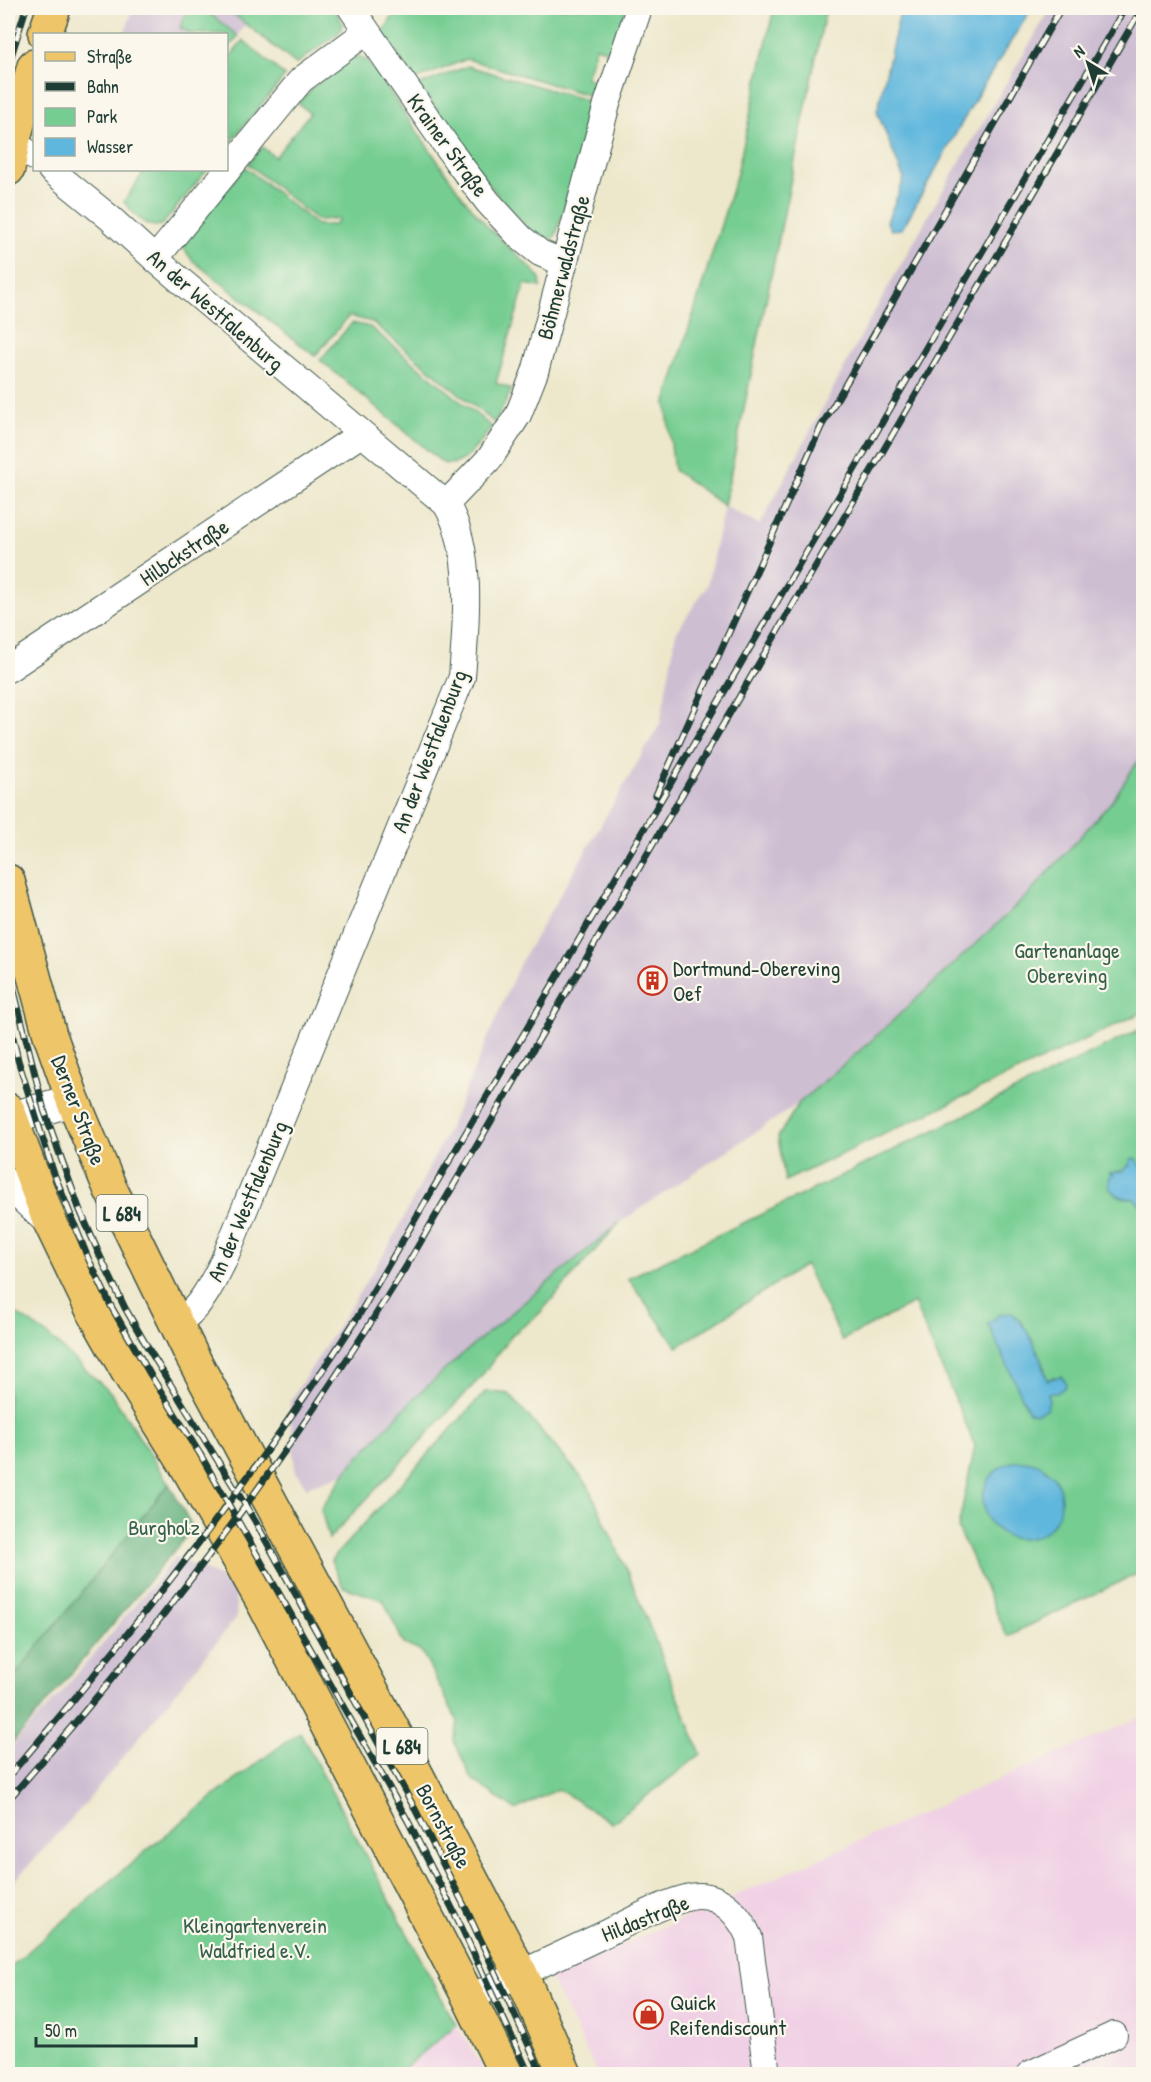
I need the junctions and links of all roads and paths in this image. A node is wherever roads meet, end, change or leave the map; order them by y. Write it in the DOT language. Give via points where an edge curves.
graph roads {
  1 [pos="54,8"];
  2 [pos="351,8"];
  3 [pos="639,8"];
  4 [pos="366,32"];
  5 [pos="45,33"];
  6 [pos="33,71"];
  7 [pos="16,152"];
  8 [pos="228,170"];
  9 [pos="52,171"];
  10 [pos="227,171"];
  11 [pos="155,259"];
  12 [pos="564,263"];
  13 [pos="361,434"];
  14 [pos="446,504"];
  15 [pos="8,669"];
  16 [pos="8,881"];
  17 [pos="73,1100"];
  18 [pos="8,1116"];
  19 [pos="8,1185"];
  20 [pos="49,1220"];
  21 [pos="176,1324"];
  22 [pos="280,1519"];
  23 [pos="521,1974"];
  24 [pos="469,1998"];
  25 [pos="1114,2035"];
  26 [pos="506,2074"];
  27 [pos="565,2074"];
  28 [pos="767,2074"];
  29 [pos="1030,2074"];
  1 -- 5 [label="main road"];
  2 -- 4 [label="street, Krainer Straße"];
  3 -- 12 [label="street, Böhmerwaldstraße" via="607,104"];
  4 -- 8 [label="street" via="301,80"];
  4 -- 12 [label="street, Krainer Straße" via="488,201 521,238 540,253"];
  6 -- 7 [label="main road"];
  9 -- 11 [label="street, An der Westfalenburg"];
  10 -- 11 [label="street"];
  11 -- 13 [label="street, An der Westfalenburg"];
  12 -- 14 [label="street, Böhmerwaldstraße" via="535,372 518,416 490,458"];
  13 -- 14 [label="street, An der Westfalenburg"];
  13 -- 15 [label="street, Hilbckstraße"];
  14 -- 21 [label="street, An der Westfalenburg" via="462,553 468,613 462,677 223,1262 209,1290"];
  16 -- 17 [label="main road, Derner Straße / L 684" via="47,1025"];
  17 -- 18 [label="street"];
  17 -- 21 [label="main road, Derner Straße / L 684" via="110,1188"];
  18 -- 20 [label="main road, L 684"];
  19 -- 20 [label="street"];
  20 -- 24 [label="main road, L 684" via="91,1307 244,1567"];
  21 -- 22 [label="main road, Derner Straße / L 684"];
  22 -- 23 [label="main road, Bornstraße / L 684"];
  23 -- 24 [label="street, Hildastraße"];
  23 -- 27 [label="main road, Bornstraße / L 684"];
  23 -- 28 [label="street, Hildastraße" via="684,1899 711,1899 735,1913 749,1936"];
  24 -- 26 [label="main road, L 684"];
  25 -- 29 [label="street"];
}
